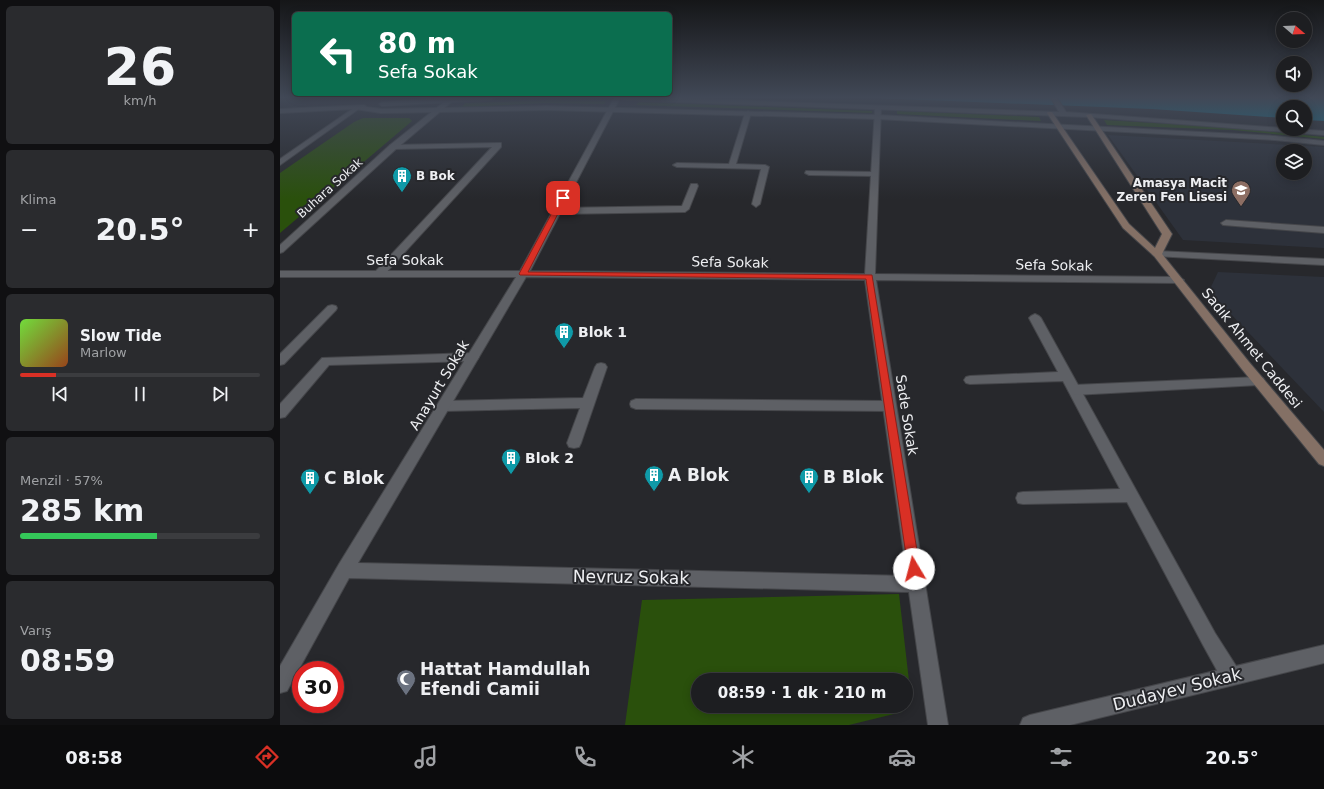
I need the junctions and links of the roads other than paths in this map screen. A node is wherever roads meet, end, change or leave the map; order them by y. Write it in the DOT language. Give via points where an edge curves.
graph roads {
  1 [pos="323,132"];
  2 [pos="411,132"];
  3 [pos="599,132"];
  4 [pos="742,132"];
  5 [pos="877,132"];
  6 [pos="1064,132"];
  7 [pos="1099,132"];
  8 [pos="1138,132"];
  9 [pos="1310,132"];
  10 [pos="1324,133"];
  11 [pos="1324,143"];
  12 [pos="393,147"];
  13 [pos="280,162"];
  14 [pos="677,165"];
  15 [pos="732,166"];
  16 [pos="809,173"];
  17 [pos="874,174"];
  18 [pos="694,186"];
  19 [pos="756,204"];
  20 [pos="557,211"];
  21 [pos="1226,224"];
  22 [pos="1324,230"];
  23 [pos="280,250"];
  24 [pos="1157,254"];
  25 [pos="1324,262"];
  26 [pos="280,274"];
  27 [pos="379,274"];
  28 [pos="523,274"];
  29 [pos="870,277"];
  30 [pos="1179,280"];
  31 [pos="332,308"];
  32 [pos="1035,318"];
  33 [pos="473,357"];
  34 [pos="280,361"];
  35 [pos="601,367"];
  36 [pos="970,380"];
  37 [pos="1259,382"];
  38 [pos="1071,383"];
  39 [pos="588,403"];
  40 [pos="636,404"];
  41 [pos="444,406"];
  42 [pos="890,406"];
  43 [pos="280,413"];
  44 [pos="574,443"];
  45 [pos="1324,460"];
  46 [pos="1132,495"];
  47 [pos="1022,498"];
  48 [pos="345,570"];
  49 [pos="916,584"];
  50 [pos="1324,654"];
  51 [pos="1231,676"];
  52 [pos="280,684"];
  53 [pos="938,725"];
  54 [pos="1030,725"];
  1 -- 13 [label="street"];
  2 -- 12 [label="street, Buhara Sokak"];
  3 -- 20 [label="street, Anayurt Sokak"];
  4 -- 15 [label="street"];
  5 -- 17 [label="street, Sade Sokak"];
  6 -- 24 [label="main road, Sadık Ahmet Caddesi" via="1126,226"];
  7 -- 24 [label="main road" via="1166,234"];
  8 -- 11 [label="street"];
  9 -- 10 [label="street"];
  12 -- 23 [label="street, Buhara Sokak"];
  12 -- 27 [label="street" via="498,145"];
  14 -- 15 [label="street"];
  15 -- 19 [label="street" via="765,167"];
  16 -- 17 [label="street"];
  17 -- 29 [label="street, Sade Sokak"];
  18 -- 20 [label="street" via="686,209"];
  20 -- 28 [label="street, Anayurt Sokak"];
  21 -- 22 [label="street"];
  24 -- 25 [label="street"];
  24 -- 30 [label="main road, Sadık Ahmet Caddesi"];
  26 -- 27 [label="street, Sefa Sokak"];
  27 -- 28 [label="street, Sefa Sokak"];
  28 -- 29 [label="street, Sefa Sokak"];
  28 -- 33 [label="street, Anayurt Sokak"];
  29 -- 30 [label="street, Sefa Sokak"];
  29 -- 42 [label="street, Sade Sokak"];
  30 -- 37 [label="main road, Sadık Ahmet Caddesi"];
  31 -- 34 [label="street"];
  32 -- 38 [label="street"];
  33 -- 41 [label="street, Anayurt Sokak"];
  33 -- 43 [label="street" via="326,361"];
  35 -- 39 [label="street"];
  36 -- 38 [label="street"];
  37 -- 38 [label="street"];
  37 -- 45 [label="main road, Sadık Ahmet Caddesi"];
  38 -- 46 [label="street"];
  39 -- 41 [label="street"];
  39 -- 44 [label="street"];
  40 -- 42 [label="street"];
  41 -- 48 [label="street, Anayurt Sokak"];
  42 -- 49 [label="street, Sade Sokak"];
  46 -- 47 [label="street"];
  46 -- 51 [label="street"];
  48 -- 49 [label="street, Nevruz Sokak"];
  48 -- 52 [label="street, Anayurt Sokak"];
  49 -- 53 [label="street, Sade Sokak"];
  50 -- 51 [label="street, Dudayev Sokak"];
  51 -- 54 [label="street, Dudayev Sokak"];
}
